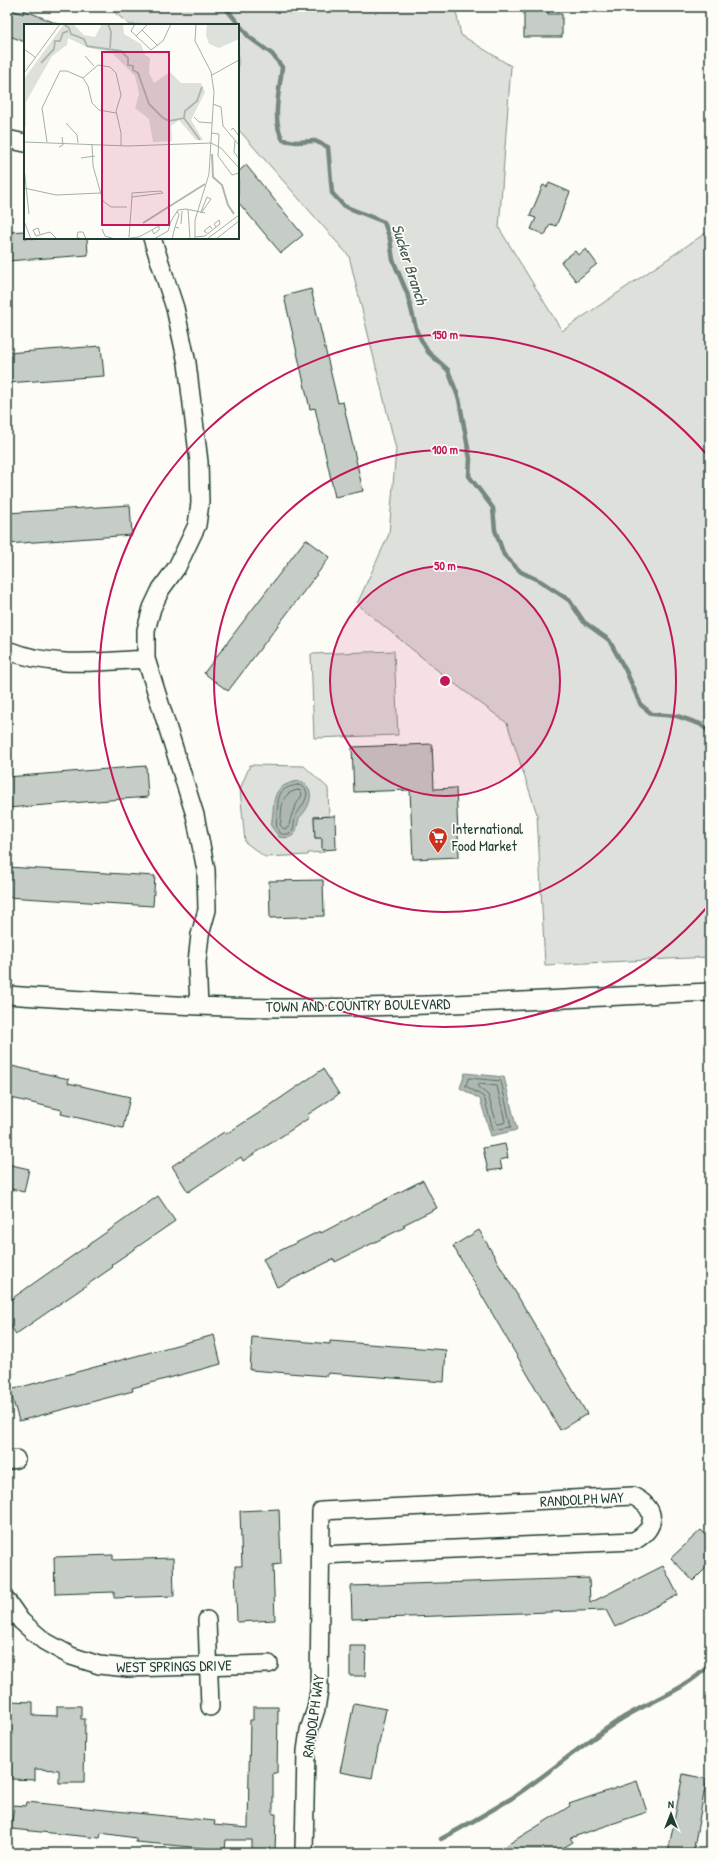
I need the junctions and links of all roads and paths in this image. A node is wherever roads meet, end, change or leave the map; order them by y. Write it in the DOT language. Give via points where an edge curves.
graph roads {
  1 [pos="7,139"];
  2 [pos="24,143"];
  3 [pos="152,239"];
  4 [pos="7,650"];
  5 [pos="146,659"];
  6 [pos="710,992"];
  7 [pos="7,995"];
  8 [pos="199,1006"];
  9 [pos="321,1555"];
  10 [pos="7,1601"];
  11 [pos="207,1620"];
  12 [pos="269,1664"];
  13 [pos="208,1666"];
  14 [pos="210,1707"];
  15 [pos="304,1853"];
  1 -- 2 [label="street"];
  3 -- 5 [label="street" via="175,308 187,363 199,462 200,503 197,525 187,548 152,608 146,630"];
  4 -- 5 [label="street" via="23,657 56,663"];
  5 -- 8 [label="street" via="195,815 206,870 206,910 197,962"];
  6 -- 8 [label="street, TOWN AND COUNTRY BOULEVARD" via="381,1006"];
  7 -- 8 [label="street, TOWN AND COUNTRY BOULEVARD"];
  9 -- 9 [label="street, RANDOLPH WAY" via="634,1541 644,1535 652,1519 650,1510 644,1502 633,1496 321,1511"];
  9 -- 15 [label="street, RANDOLPH WAY" via="319,1691 306,1751"];
  10 -- 13 [label="street, WEST SPRINGS DRIVE" via="21,1621 44,1641 71,1656 98,1665 128,1668"];
  11 -- 13 [label="street"];
  12 -- 13 [label="street, WEST SPRINGS DRIVE"];
  13 -- 14 [label="street"];
}
